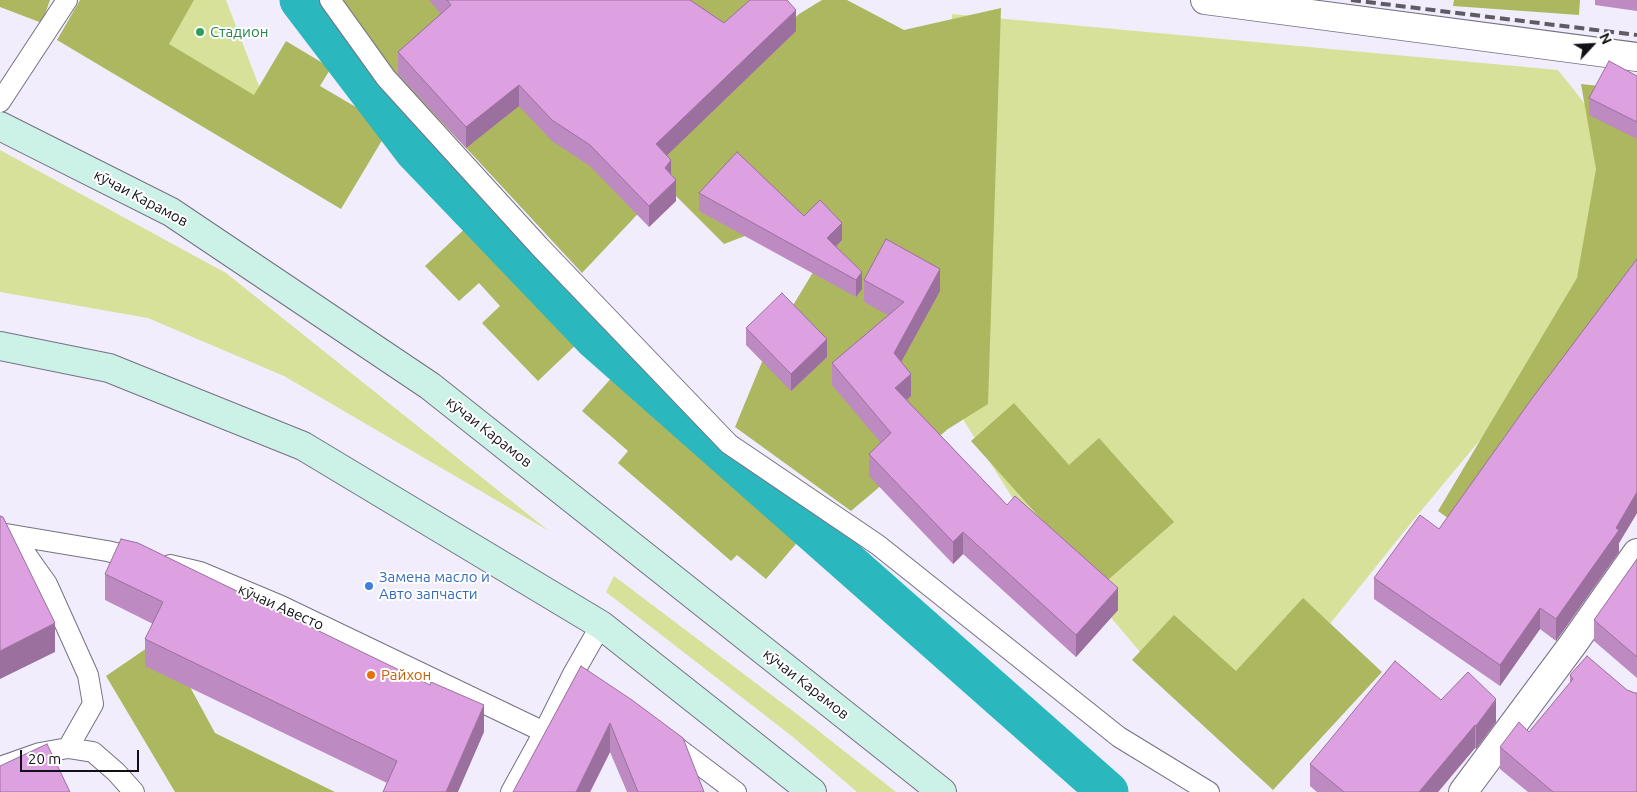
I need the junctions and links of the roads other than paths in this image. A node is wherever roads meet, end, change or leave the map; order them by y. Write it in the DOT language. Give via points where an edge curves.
graph roads {
  1 [pos="66,0"];
  2 [pos="330,0"];
  3 [pos="1205,0"];
  4 [pos="1637,56"];
  5 [pos="0,102"];
  6 [pos="0,126"];
  7 [pos="0,346"];
  8 [pos="7,534"];
  9 [pos="1637,553"];
  10 [pos="601,625"];
  11 [pos="1573,644"];
  12 [pos="1594,662"];
  13 [pos="652,730"];
  14 [pos="544,732"];
  15 [pos="68,748"];
  16 [pos="0,767"];
  17 [pos="134,792"];
  18 [pos="511,792"];
  19 [pos="736,792"];
  20 [pos="812,792"];
  21 [pos="942,792"];
  22 [pos="1209,792"];
  23 [pos="1463,792"];
  1 -- 5 [label="lane"];
  2 -- 22 [label="lane" via="386,78 539,246 729,444 878,545 1119,737"];
  3 -- 4 [label="street"];
  6 -- 21 [label="main road, кӯчаи Карамов" via="171,212 430,386"];
  7 -- 10 [label="main road" via="109,368 303,446"];
  8 -- 14 [label="lane, кӯчаи Авесто" via="107,551 200,572 281,606"];
  8 -- 15 [label="lane" via="47,584 88,675 93,704"];
  9 -- 11 [label="street"];
  10 -- 14 [label="lane" via="581,680"];
  10 -- 20 [label="main road"];
  11 -- 12 [label="street"];
  11 -- 23 [label="street"];
  13 -- 19 [label="lane"];
  14 -- 18 [label="lane"];
  15 -- 16 [label="lane" via="40,753"];
  15 -- 17 [label="lane" via="93,752"];
}
